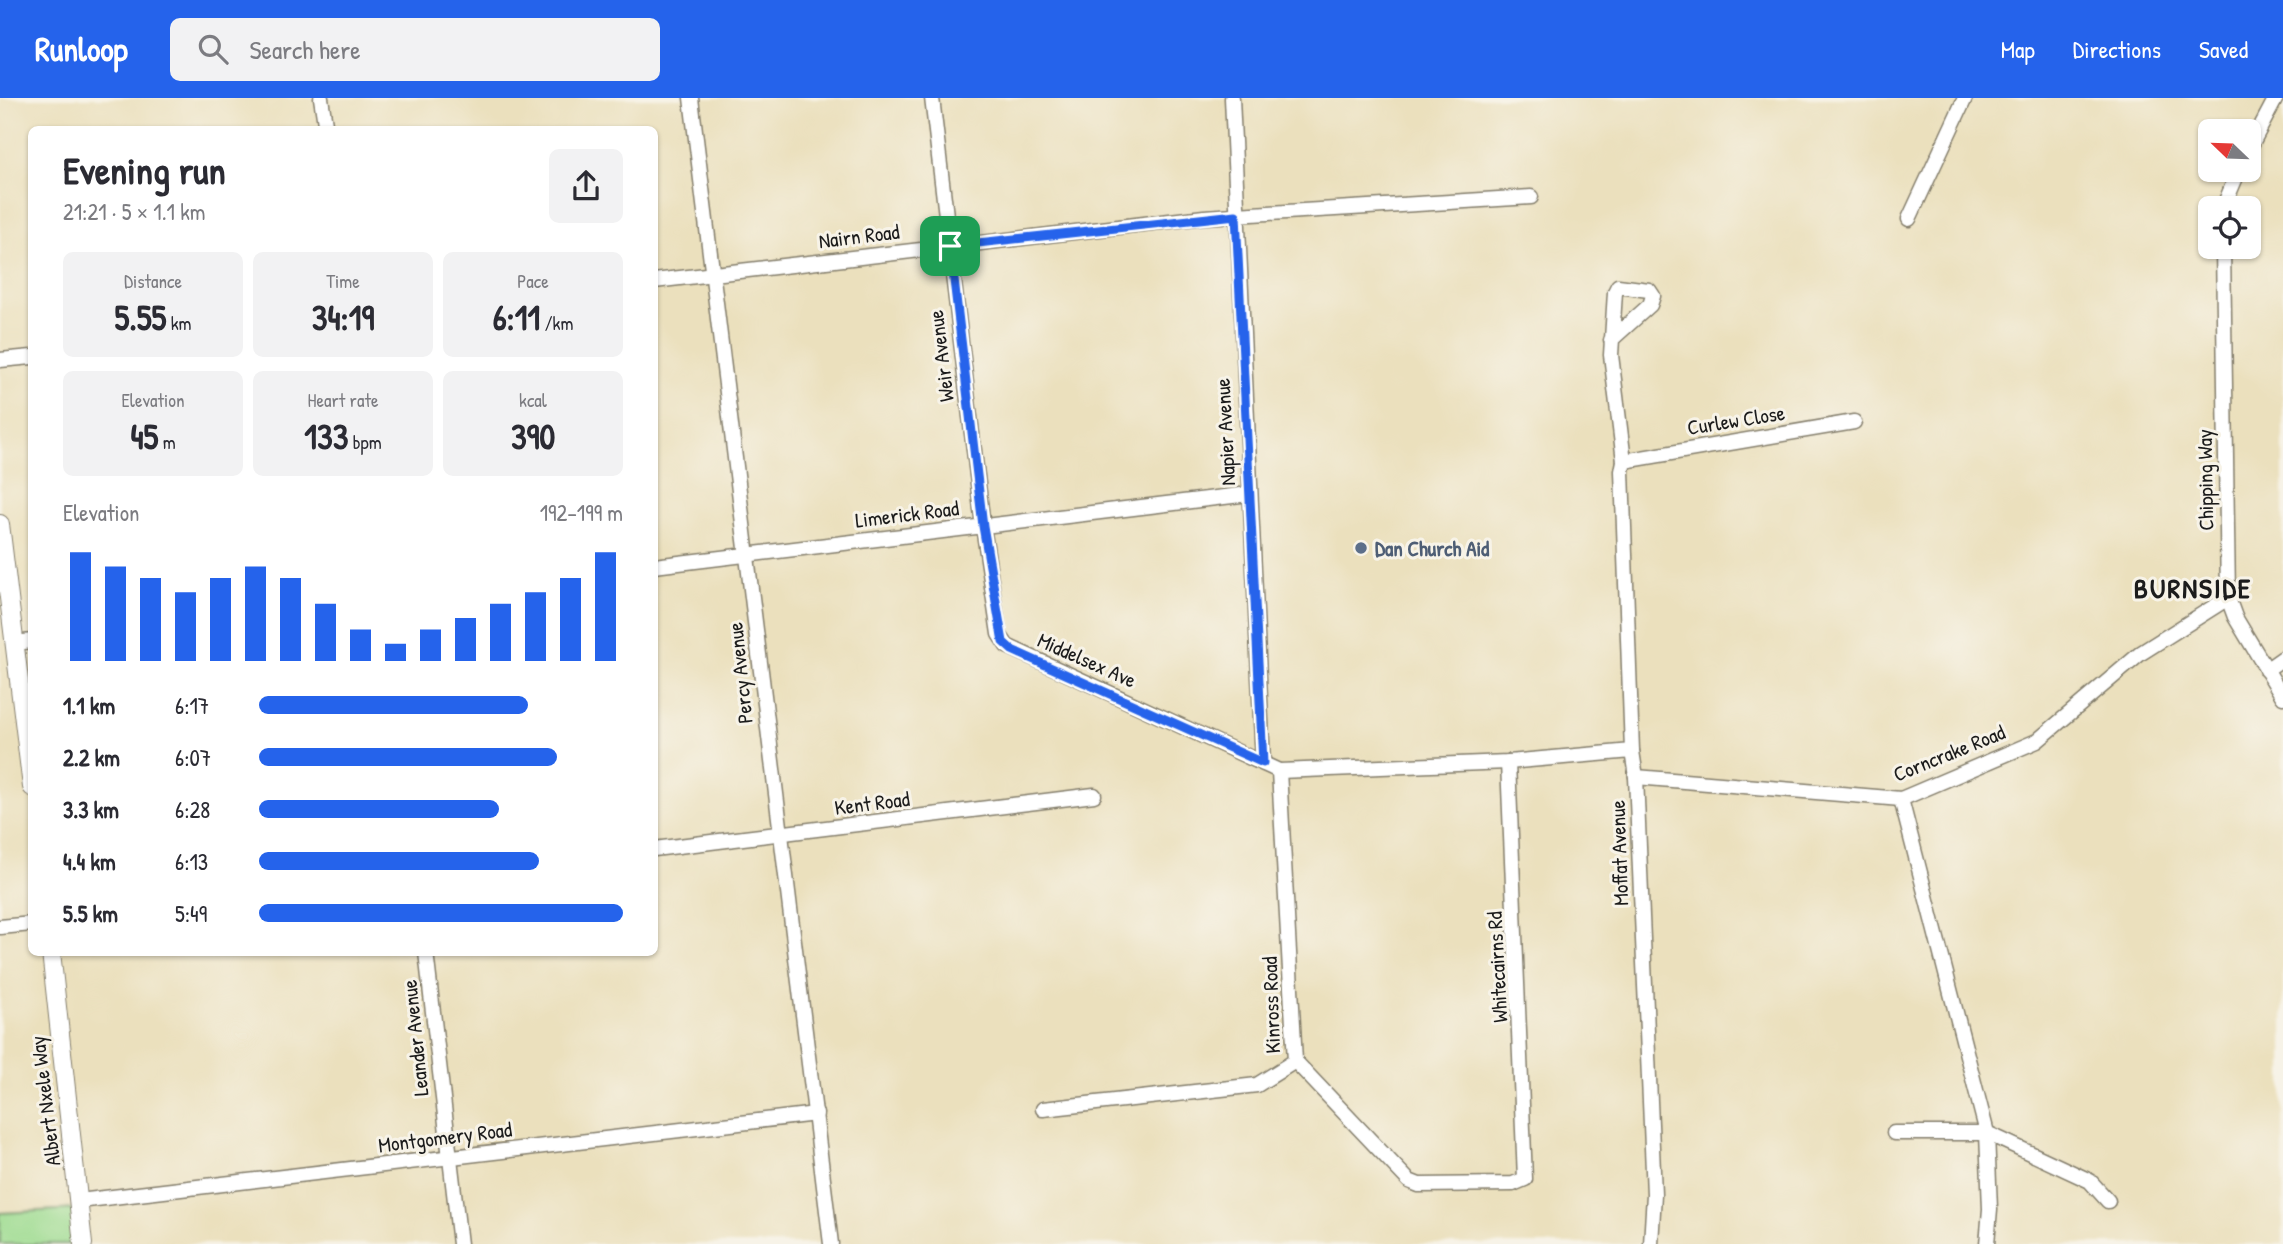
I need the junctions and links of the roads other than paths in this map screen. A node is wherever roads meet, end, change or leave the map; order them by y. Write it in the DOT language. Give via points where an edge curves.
graph roads {
  1 [pos="321,98"];
  2 [pos="691,98"];
  3 [pos="932,98"];
  4 [pos="1232,98"];
  5 [pos="1965,98"];
  6 [pos="2276,98"];
  7 [pos="325,126"];
  8 [pos="2261,126"];
  9 [pos="1531,197"];
  10 [pos="1236,215"];
  11 [pos="1909,219"];
  12 [pos="950,246"];
  13 [pos="2223,259"];
  14 [pos="712,273"];
  15 [pos="658,280"];
  16 [pos="1611,340"];
  17 [pos="28,356"];
  18 [pos="0,360"];
  19 [pos="1854,422"];
  20 [pos="1624,461"];
  21 [pos="1249,494"];
  22 [pos="0,524"];
  23 [pos="983,526"];
  24 [pos="747,555"];
  25 [pos="658,566"];
  26 [pos="2228,598"];
  27 [pos="23,642"];
  28 [pos="2283,658"];
  29 [pos="2266,670"];
  30 [pos="2283,698"];
  31 [pos="28,723"];
  32 [pos="1632,751"];
  33 [pos="1508,762"];
  34 [pos="1263,763"];
  35 [pos="1279,771"];
  36 [pos="1636,777"];
  37 [pos="1094,795"];
  38 [pos="1901,799"];
  39 [pos="779,836"];
  40 [pos="658,849"];
  41 [pos="28,924"];
  42 [pos="0,927"];
  43 [pos="51,956"];
  44 [pos="426,956"];
  45 [pos="1295,1061"];
  46 [pos="1043,1109"];
  47 [pos="816,1114"];
  48 [pos="1894,1133"];
  49 [pos="1987,1133"];
  50 [pos="449,1158"];
  51 [pos="79,1201"];
  52 [pos="2108,1201"];
  53 [pos="83,1244"];
  54 [pos="460,1244"];
  55 [pos="831,1244"];
  56 [pos="1651,1244"];
  57 [pos="1987,1244"];
  1 -- 7 [label="street"];
  2 -- 14 [label="street, Percy Avenue"];
  3 -- 12 [label="street, Weir Avenue"];
  4 -- 10 [label="street, Napier Avenue"];
  5 -- 11 [label="street"];
  6 -- 8 [label="street"];
  9 -- 10 [label="street, Nairn Road"];
  10 -- 12 [label="street, Nairn Road"];
  10 -- 21 [label="street, Napier Avenue"];
  12 -- 14 [label="street, Nairn Road"];
  12 -- 23 [label="street, Weir Avenue"];
  13 -- 26 [label="street, Chipping Way"];
  14 -- 15 [label="street, Nairn Road"];
  14 -- 24 [label="street, Percy Avenue"];
  16 -- 20 [label="street, Moffat Avenue"];
  17 -- 18 [label="street"];
  19 -- 20 [label="street, Curlew Close"];
  20 -- 32 [label="street, Moffat Avenue"];
  21 -- 23 [label="street, Limerick Road"];
  21 -- 34 [label="street, Napier Avenue"];
  22 -- 27 [label="main road"];
  23 -- 24 [label="street, Limerick Road"];
  23 -- 34 [label="street, Middelsex Ave" via="999,634 1007,646"];
  24 -- 25 [label="street, Limerick Road"];
  24 -- 39 [label="street, Percy Avenue"];
  26 -- 29 [label="street, Chipping Way"];
  26 -- 38 [label="street, Corncrake Road" via="2141,653 2037,740"];
  27 -- 31 [label="main road"];
  28 -- 29 [label="street"];
  29 -- 30 [label="street, Chipping Way"];
  32 -- 33 [label="street"];
  32 -- 36 [label="street, Moffat Avenue"];
  33 -- 35 [label="street"];
  33 -- 45 [label="street, Whitecairns Rd" via="1525,1179 1519,1184 1419,1185 1409,1181"];
  34 -- 35 [label="street, Middelsex Ave"];
  35 -- 45 [label="street, Kinross Road"];
  36 -- 38 [label="street, Corncrake Road"];
  36 -- 56 [label="street, Moffat Avenue" via="1654,1194"];
  37 -- 39 [label="street, Kent Road"];
  38 -- 49 [label="street"];
  39 -- 40 [label="street, Kent Road"];
  39 -- 47 [label="street, Percy Avenue"];
  41 -- 42 [label="street"];
  43 -- 51 [label="main road, Albert Nxele Way"];
  44 -- 50 [label="street, Leander Avenue"];
  45 -- 46 [label="street, Kinross Road" via="1257,1085"];
  47 -- 50 [label="street, Montgomery Road"];
  47 -- 55 [label="street, Percy Avenue"];
  48 -- 49 [label="street"];
  49 -- 52 [label="street" via="2090,1181"];
  49 -- 57 [label="street"];
  50 -- 51 [label="street, Montgomery Road"];
  50 -- 54 [label="street, Leander Avenue"];
  51 -- 53 [label="main road, Albert Nxele Way"];
}
